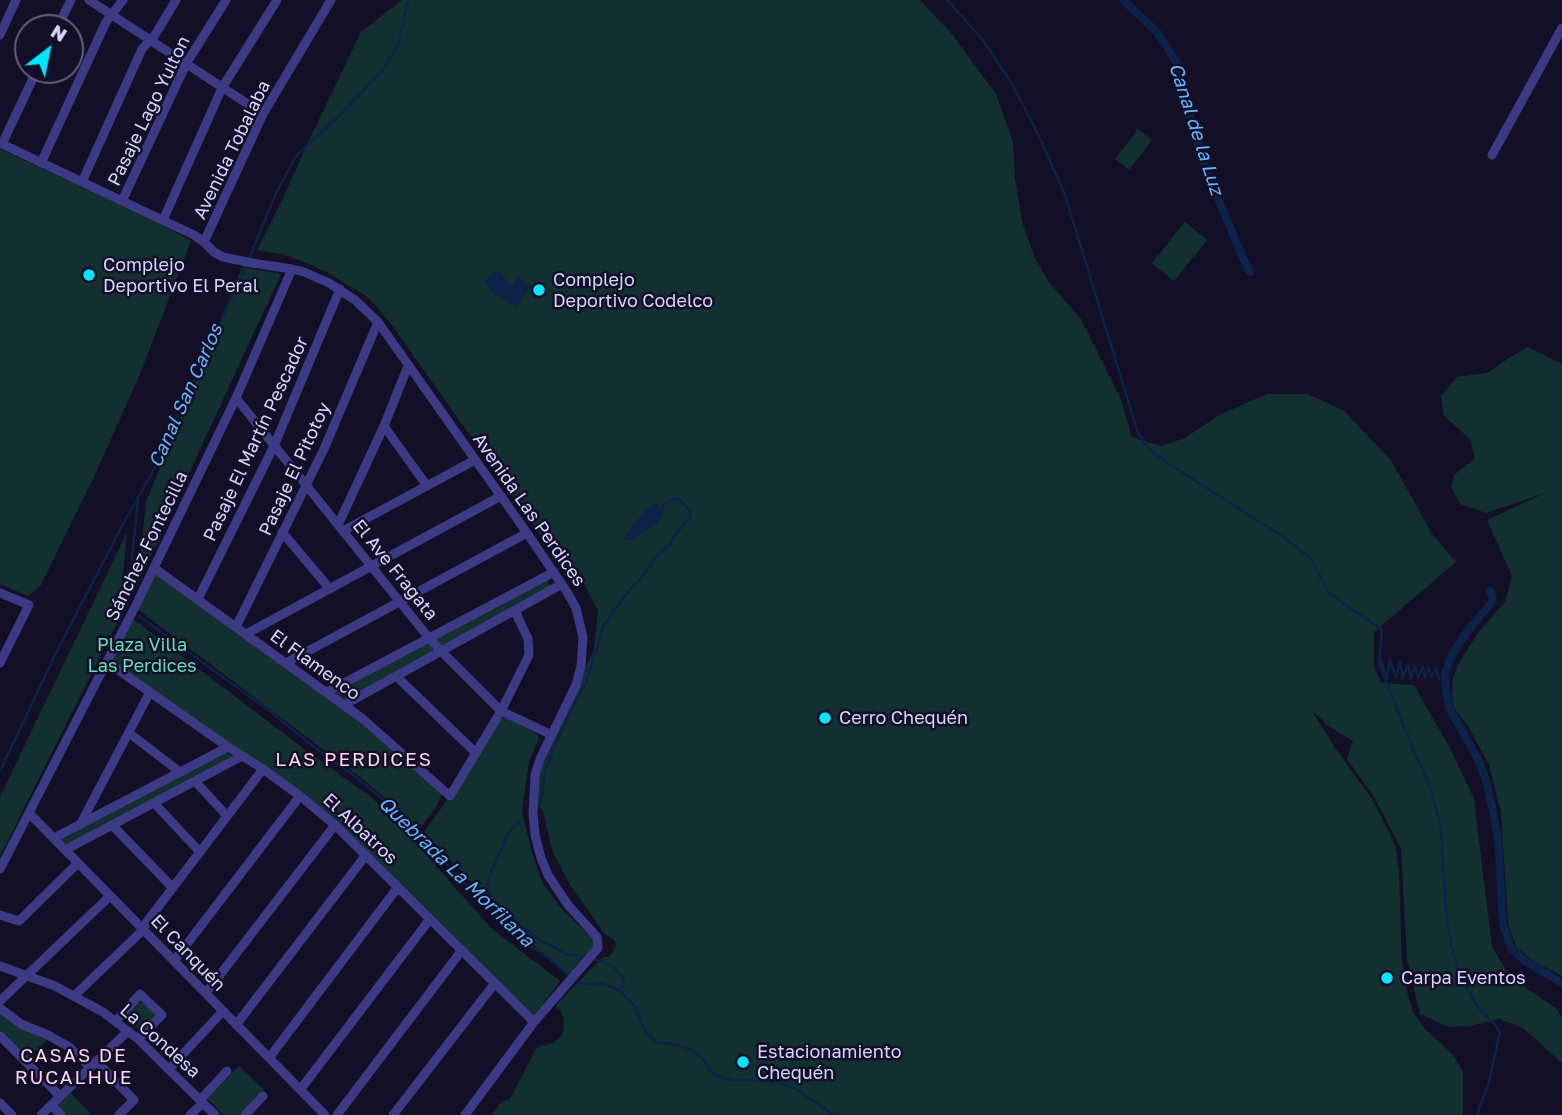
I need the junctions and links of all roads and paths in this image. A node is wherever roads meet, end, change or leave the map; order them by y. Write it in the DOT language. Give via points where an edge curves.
graph roads {
  1 [pos="16,0"];
  2 [pos="89,0"];
  3 [pos="123,0"];
  4 [pos="176,0"];
  5 [pos="226,0"];
  6 [pos="277,0"];
  7 [pos="331,0"];
  8 [pos="112,15"];
  9 [pos="1561,33"];
  10 [pos="0,35"];
  11 [pos="149,40"];
  12 [pos="186,64"];
  13 [pos="30,84"];
  14 [pos="222,88"];
  15 [pos="263,114"];
  16 [pos="1,144"];
  17 [pos="1492,155"];
  18 [pos="41,163"];
  19 [pos="82,182"];
  20 [pos="122,201"];
  21 [pos="163,220"];
  22 [pos="204,242"];
  23 [pos="292,268"];
  24 [pos="340,289"];
  25 [pos="378,322"];
  26 [pos="408,366"];
  27 [pos="236,398"];
  28 [pos="384,426"];
  29 [pos="274,446"];
  30 [pos="475,460"];
  31 [pos="306,485"];
  32 [pos="427,486"];
  33 [pos="501,496"];
  34 [pos="340,528"];
  35 [pos="282,532"];
  36 [pos="527,533"];
  37 [pos="371,566"];
  38 [pos="154,568"];
  39 [pos="554,572"];
  40 [pos="562,584"];
  41 [pos="330,589"];
  42 [pos="0,593"];
  43 [pos="198,599"];
  44 [pos="400,602"];
  45 [pos="515,611"];
  46 [pos="236,627"];
  47 [pos="246,634"];
  48 [pos="429,638"];
  49 [pos="441,651"];
  50 [pos="107,662"];
  51 [pos="0,663"];
  52 [pos="286,663"];
  53 [pos="396,676"];
  54 [pos="150,692"];
  55 [pos="327,692"];
  56 [pos="344,705"];
  57 [pos="501,711"];
  58 [pos="129,733"];
  59 [pos="552,736"];
  60 [pos="228,747"];
  61 [pos="476,752"];
  62 [pos="242,755"];
  63 [pos="263,769"];
  64 [pos="180,772"];
  65 [pos="195,781"];
  66 [pos="300,796"];
  67 [pos="153,803"];
  68 [pos="29,813"];
  69 [pos="228,816"];
  70 [pos="80,825"];
  71 [pos="112,825"];
  72 [pos="335,825"];
  73 [pos="54,838"];
  74 [pos="65,850"];
  75 [pos="200,852"];
  76 [pos="366,855"];
  77 [pos="78,863"];
  78 [pos="0,869"];
  79 [pos="398,887"];
  80 [pos="173,888"];
  81 [pos="110,896"];
  82 [pos="0,915"];
  83 [pos="430,919"];
  84 [pos="143,930"];
  85 [pos="462,950"];
  86 [pos="174,961"];
  87 [pos="0,966"];
  88 [pos="27,975"];
  89 [pos="495,983"];
  90 [pos="206,993"];
  91 [pos="75,995"];
  92 [pos="0,1001"];
  93 [pos="0,1008"];
  94 [pos="223,1011"];
  95 [pos="116,1021"];
  96 [pos="534,1022"];
  97 [pos="236,1024"];
  98 [pos="128,1031"];
  99 [pos="0,1036"];
  100 [pos="138,1039"];
  101 [pos="269,1058"];
  102 [pos="93,1064"];
  103 [pos="169,1069"];
  104 [pos="227,1071"];
  105 [pos="300,1090"];
  106 [pos="60,1096"];
  107 [pos="263,1096"];
  108 [pos="201,1101"];
  109 [pos="0,1102"];
  110 [pos="51,1105"];
  111 [pos="12,1115"];
  112 [pos="41,1115"];
  113 [pos="61,1115"];
  114 [pos="119,1115"];
  115 [pos="190,1115"];
  116 [pos="215,1115"];
  117 [pos="245,1115"];
  118 [pos="325,1115"];
  119 [pos="337,1115"];
  120 [pos="393,1115"];
  121 [pos="465,1115"];
  1 -- 10 [label="street"];
  2 -- 8 [label="street"];
  3 -- 8 [label="street"];
  4 -- 11 [label="street"];
  5 -- 12 [label="street, Pasaje Lago Yulton"];
  6 -- 14 [label="street"];
  7 -- 15 [label="street, Avenida Tobalaba"];
  8 -- 11 [label="street"];
  8 -- 18 [label="street"];
  9 -- 17 [label="street"];
  11 -- 12 [label="street"];
  11 -- 19 [label="street"];
  12 -- 14 [label="street"];
  12 -- 20 [label="street, Pasaje Lago Yulton"];
  13 -- 16 [label="street"];
  14 -- 15 [label="street"];
  14 -- 21 [label="street"];
  15 -- 22 [label="street, Avenida Tobalaba"];
  16 -- 18 [label="street"];
  18 -- 19 [label="street"];
  19 -- 20 [label="street"];
  20 -- 21 [label="street"];
  21 -- 22 [label="street"];
  22 -- 23 [label="street, Avenida Las Perdices" via="223,257"];
  23 -- 24 [label="street, Avenida Las Perdices"];
  23 -- 27 [label="street, Sánchez Fontecilla"];
  24 -- 25 [label="street, Avenida Las Perdices"];
  24 -- 29 [label="street, Pasaje El Martín Pescador"];
  25 -- 26 [label="street, Avenida Las Perdices"];
  25 -- 31 [label="street, Pasaje El Pitotoy"];
  26 -- 28 [label="street"];
  26 -- 30 [label="street, Avenida Las Perdices"];
  27 -- 29 [label="street, El Ave Fragata"];
  27 -- 38 [label="street, Sánchez Fontecilla"];
  28 -- 32 [label="street"];
  28 -- 34 [label="street"];
  29 -- 31 [label="street, El Ave Fragata"];
  29 -- 43 [label="street, Pasaje El Martín Pescador"];
  30 -- 32 [label="street"];
  30 -- 33 [label="street, Avenida Las Perdices"];
  31 -- 34 [label="street, El Ave Fragata"];
  31 -- 35 [label="street, Pasaje El Pitotoy"];
  32 -- 34 [label="street"];
  33 -- 36 [label="street, Avenida Las Perdices"];
  33 -- 37 [label="street"];
  34 -- 37 [label="street, El Ave Fragata"];
  35 -- 41 [label="street"];
  35 -- 46 [label="street, Pasaje El Pitotoy"];
  36 -- 39 [label="street, Avenida Las Perdices"];
  36 -- 44 [label="street"];
  37 -- 41 [label="street"];
  37 -- 44 [label="street, El Ave Fragata"];
  38 -- 43 [label="street, El Flamenco"];
  38 -- 50 [label="street, Sánchez Fontecilla"];
  39 -- 40 [label="street, Avenida Las Perdices"];
  39 -- 48 [label="street"];
  40 -- 45 [label="street"];
  40 -- 59 [label="street, Avenida Las Perdices" via="579,618 583,656 576,685"];
  41 -- 47 [label="street"];
  42 -- 51 [label="street" via="29,605"];
  43 -- 46 [label="street, El Flamenco"];
  44 -- 48 [label="street, El Ave Fragata"];
  44 -- 52 [label="street"];
  45 -- 49 [label="street"];
  45 -- 57 [label="street" via="528,639 529,655"];
  46 -- 47 [label="street, El Flamenco"];
  47 -- 52 [label="street, El Flamenco"];
  48 -- 49 [label="street, El Ave Fragata"];
  48 -- 55 [label="street"];
  49 -- 53 [label="street"];
  49 -- 57 [label="street, El Ave Fragata"];
  50 -- 54 [label="street, El Albatros"];
  50 -- 68 [label="street, Sánchez Fontecilla"];
  52 -- 55 [label="street, El Flamenco"];
  53 -- 56 [label="street"];
  53 -- 61 [label="street"];
  54 -- 58 [label="street"];
  54 -- 60 [label="street, El Albatros"];
  55 -- 56 [label="street, El Flamenco"];
  56 -- 61 [label="street, El Flamenco" via="450,796"];
  57 -- 59 [label="street, El Ave Fragata"];
  57 -- 61 [label="street"];
  58 -- 64 [label="street"];
  58 -- 70 [label="street"];
  59 -- 96 [label="street, Avenida Las Perdices" via="535,775 535,835 548,875 598,940 597,951"];
  60 -- 62 [label="street, El Albatros"];
  60 -- 64 [label="street"];
  62 -- 63 [label="street, El Albatros"];
  62 -- 65 [label="street"];
  63 -- 66 [label="street, El Albatros"];
  63 -- 69 [label="street"];
  64 -- 70 [label="street"];
  65 -- 67 [label="street"];
  65 -- 69 [label="street"];
  66 -- 72 [label="street, El Albatros"];
  66 -- 86 [label="street"];
  67 -- 71 [label="street"];
  67 -- 75 [label="street"];
  68 -- 73 [label="street, El Canquén"];
  68 -- 78 [label="street, Sánchez Fontecilla"];
  69 -- 75 [label="street"];
  70 -- 73 [label="street"];
  71 -- 74 [label="street"];
  71 -- 80 [label="street"];
  72 -- 76 [label="street, El Albatros"];
  72 -- 90 [label="street"];
  73 -- 74 [label="street, El Canquén"];
  74 -- 77 [label="street, El Canquén"];
  75 -- 80 [label="street"];
  76 -- 79 [label="street, El Albatros"];
  76 -- 97 [label="street"];
  77 -- 81 [label="street, El Canquén"];
  77 -- 82 [label="street" via="19,921"];
  79 -- 83 [label="street, El Albatros"];
  79 -- 101 [label="street"];
  80 -- 84 [label="street"];
  81 -- 84 [label="street, El Canquén"];
  81 -- 88 [label="street"];
  83 -- 85 [label="street, El Albatros"];
  83 -- 105 [label="street"];
  84 -- 86 [label="street, El Canquén"];
  84 -- 91 [label="street"];
  85 -- 89 [label="street, El Albatros"];
  85 -- 119 [label="street"];
  86 -- 90 [label="street, El Canquén"];
  87 -- 88 [label="street, La Condesa"];
  88 -- 91 [label="street, La Condesa"];
  88 -- 92 [label="street"];
  89 -- 96 [label="street, El Albatros"];
  89 -- 120 [label="street"];
  90 -- 94 [label="street, El Canquén"];
  91 -- 95 [label="street, La Condesa"];
  93 -- 102 [label="street"];
  94 -- 97 [label="street, El Canquén"];
  94 -- 103 [label="street"];
  95 -- 98 [label="street, La Condesa"];
  95 -- 100 [label="street" via="140,994 162,1015"];
  96 -- 121 [label="street"];
  97 -- 101 [label="street, El Canquén"];
  98 -- 100 [label="street, La Condesa"];
  98 -- 102 [label="street"];
  99 -- 106 [label="street"];
  100 -- 103 [label="street, La Condesa"];
  101 -- 105 [label="street, El Canquén"];
  102 -- 106 [label="street"];
  102 -- 114 [label="street" via="134,1100"];
  103 -- 108 [label="street, La Condesa"];
  104 -- 108 [label="street"];
  105 -- 118 [label="street, El Canquén"];
  106 -- 110 [label="street"];
  107 -- 117 [label="street"];
  108 -- 115 [label="street"];
  108 -- 116 [label="street, La Condesa"];
  109 -- 111 [label="street"];
  110 -- 112 [label="street"];
  110 -- 113 [label="street"];
}
